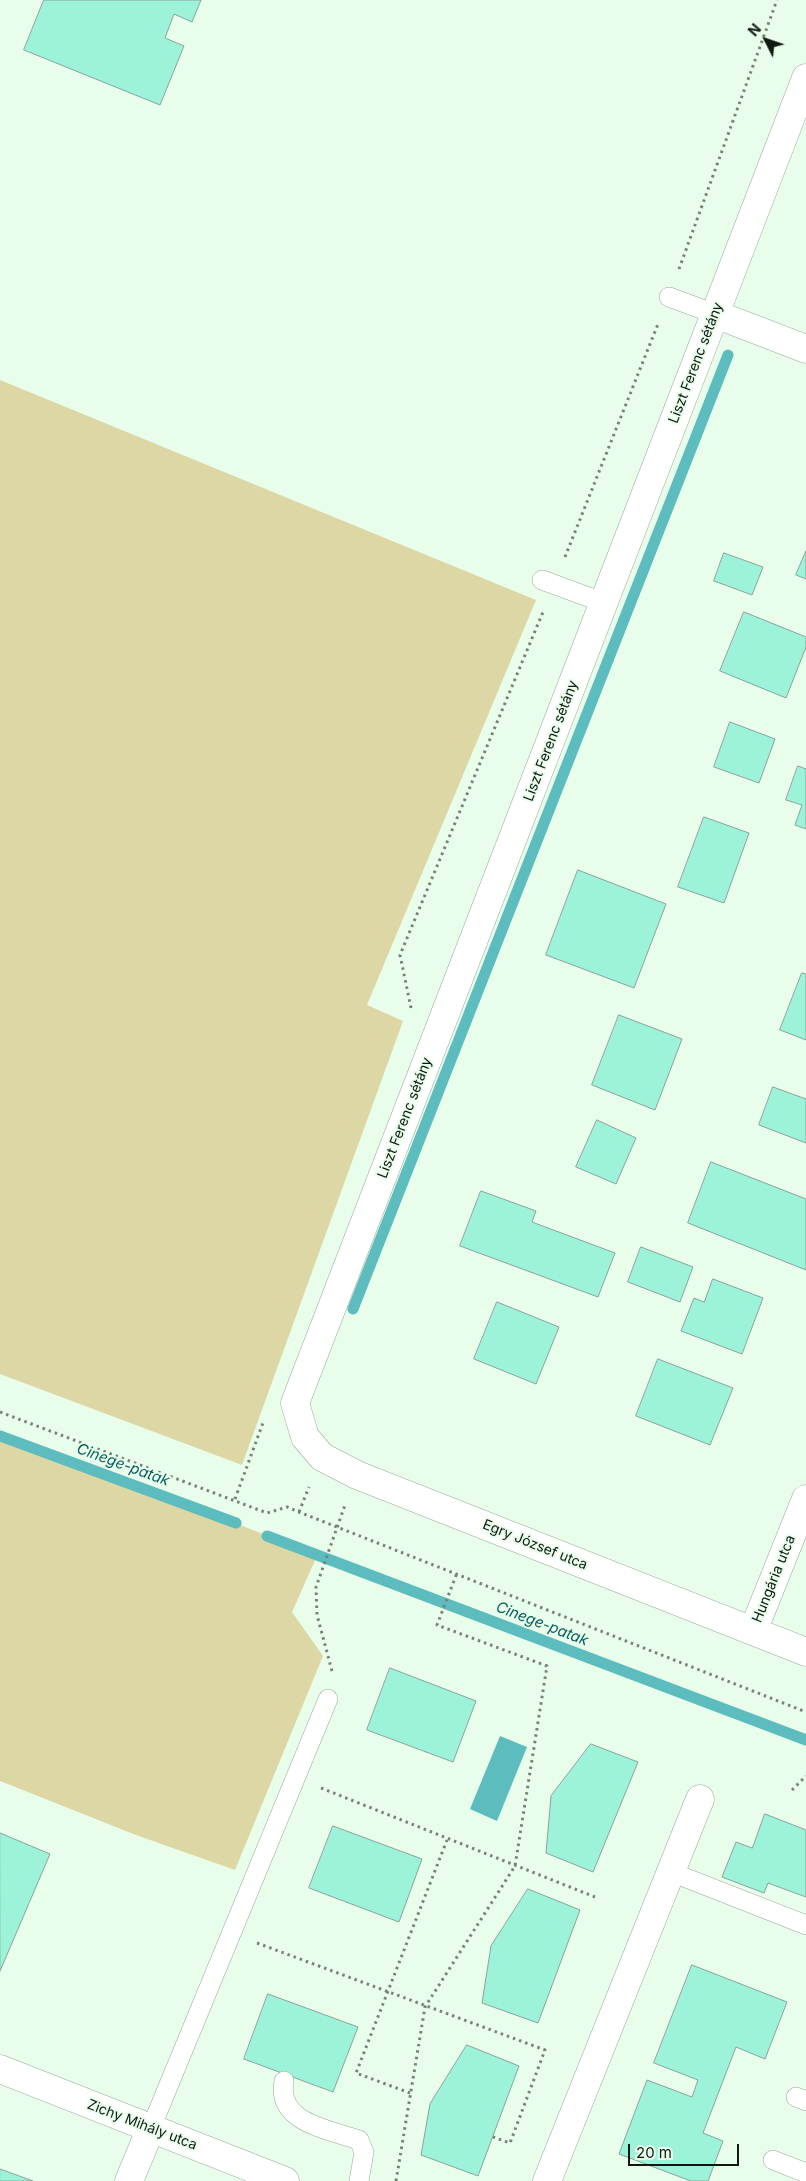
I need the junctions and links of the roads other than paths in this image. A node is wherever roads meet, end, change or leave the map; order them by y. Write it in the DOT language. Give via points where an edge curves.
graph roads {
  1 [pos="806,78"];
  2 [pos="669,296"];
  3 [pos="715,314"];
  4 [pos="806,349"];
  5 [pos="548,582"];
  6 [pos="605,603"];
  7 [pos="295,1403"];
  8 [pos="806,1499"];
  9 [pos="753,1631"];
  10 [pos="806,1652"];
  11 [pos="328,1699"];
  12 [pos="700,1800"];
  13 [pos="671,1872"];
  14 [pos="806,1925"];
  15 [pos="0,2069"];
  16 [pos="284,2081"];
  17 [pos="151,2128"];
  18 [pos="773,2160"];
  19 [pos="806,2173"];
  20 [pos="129,2181"];
  21 [pos="285,2181"];
  22 [pos="359,2181"];
  23 [pos="547,2181"];
  1 -- 3 [label="street, Liszt Ferenc sétány"];
  2 -- 3 [label="lane"];
  3 -- 4 [label="street"];
  3 -- 6 [label="street, Liszt Ferenc sétány"];
  5 -- 6 [label="lane"];
  6 -- 7 [label="street, Liszt Ferenc sétány"];
  7 -- 9 [label="street, Egry József utca" via="305,1437 322,1457 357,1475"];
  8 -- 9 [label="street, Hungária utca"];
  9 -- 10 [label="street, Egry József utca"];
  11 -- 17 [label="lane"];
  12 -- 13 [label="street"];
  13 -- 14 [label="lane"];
  13 -- 23 [label="street"];
  15 -- 17 [label="street, Zichy Mihály utca"];
  16 -- 22 [label="lane" via="281,2094 287,2107 300,2120 359,2140 364,2152"];
  17 -- 20 [label="street"];
  17 -- 21 [label="street, Zichy Mihály utca"];
  18 -- 19 [label="lane"];
}
